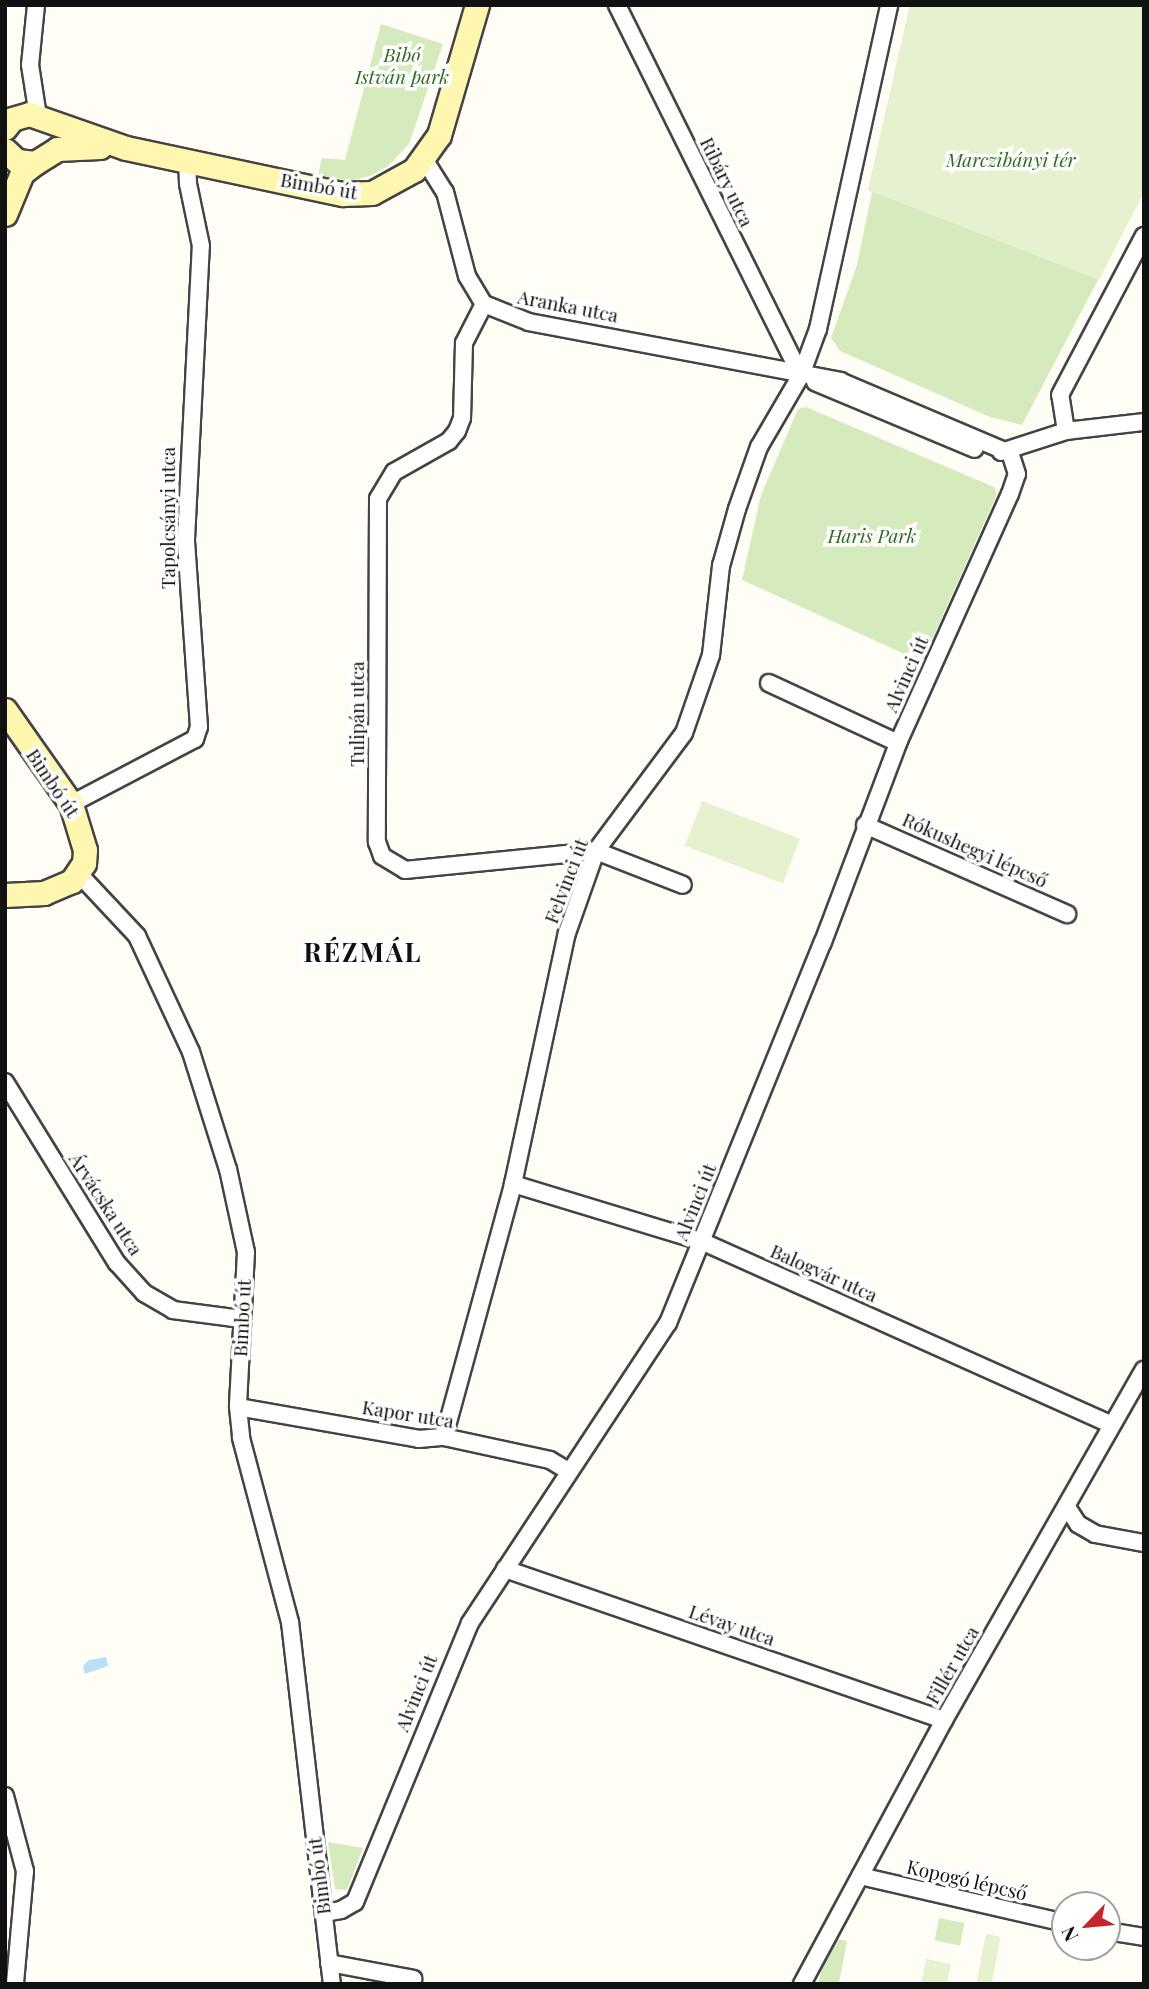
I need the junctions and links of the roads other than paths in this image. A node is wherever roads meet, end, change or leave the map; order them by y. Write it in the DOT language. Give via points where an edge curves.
graph roads {
  1 [pos="36,5"];
  2 [pos="477,5"];
  3 [pos="617,5"];
  4 [pos="889,5"];
  5 [pos="27,120"];
  6 [pos="126,148"];
  7 [pos="5,151"];
  8 [pos="41,159"];
  9 [pos="187,159"];
  10 [pos="424,159"];
  11 [pos="5,214"];
  12 [pos="1144,236"];
  13 [pos="484,304"];
  14 [pos="801,375"];
  15 [pos="1144,422"];
  16 [pos="1066,431"];
  17 [pos="1010,453"];
  18 [pos="769,683"];
  19 [pos="5,710"];
  20 [pos="898,743"];
  21 [pos="71,804"];
  22 [pos="865,825"];
  23 [pos="596,851"];
  24 [pos="79,874"];
  25 [pos="683,885"];
  26 [pos="5,895"];
  27 [pos="1067,914"];
  28 [pos="5,1082"];
  29 [pos="513,1184"];
  30 [pos="701,1241"];
  31 [pos="241,1319"];
  32 [pos="1144,1370"];
  33 [pos="238,1407"];
  34 [pos="1111,1424"];
  35 [pos="444,1437"];
  36 [pos="568,1471"];
  37 [pos="1067,1507"];
  38 [pos="1144,1542"];
  39 [pos="505,1569"];
  40 [pos="944,1720"];
  41 [pos="5,1796"];
  42 [pos="860,1876"];
  43 [pos="324,1913"];
  44 [pos="1051,1920"];
  45 [pos="1121,1933"];
  46 [pos="1144,1937"];
  47 [pos="329,1963"];
  48 [pos="414,1979"];
  49 [pos="15,1984"];
  50 [pos="332,1984"];
  51 [pos="802,1984"];
  1 -- 5 [label="street"];
  2 -- 10 [label="street, Bimbó út" via="439,135"];
  3 -- 14 [label="street, Ribáry utca"];
  4 -- 14 [label="street" via="818,329"];
  5 -- 6 [label="street, Bimbó út"];
  5 -- 8 [label="street" via="52,143"];
  6 -- 8 [label="street, Bimbó út" via="67,147"];
  6 -- 9 [label="street, Bimbó út"];
  7 -- 8 [label="street" via="17,162"];
  8 -- 11 [label="street" via="22,173"];
  9 -- 10 [label="street, Bimbó út" via="358,195 397,183"];
  9 -- 21 [label="street, Tapolcsányi utca" via="201,246 186,539 199,727 195,739"];
  10 -- 13 [label="street" via="445,192 467,276"];
  12 -- 16 [label="street" via="1060,395"];
  13 -- 14 [label="street, Aranka utca" via="529,323"];
  13 -- 23 [label="street, Tulipán utca" via="464,344 462,418 457,431 449,441 394,472 378,499 377,842 382,856 405,870"];
  14 -- 17 [label="street" via="840,381"];
  14 -- 23 [label="street, Felvinci út" via="759,447 737,509 721,566 711,655 684,733"];
  15 -- 16 [label="street"];
  16 -- 17 [label="street"];
  17 -- 20 [label="street, Alvinci út" via="1017,474 1010,494"];
  18 -- 20 [label="street"];
  19 -- 21 [label="street, Bimbó út"];
  20 -- 22 [label="street, Alvinci út"];
  21 -- 24 [label="street, Bimbó út" via="83,838 84,863"];
  22 -- 27 [label="street, Rókushegyi lépcső"];
  22 -- 30 [label="street, Alvinci út" via="823,942"];
  23 -- 25 [label="street, Tulipán utca"];
  23 -- 29 [label="street, Felvinci út" via="567,933"];
  24 -- 26 [label="street" via="44,893"];
  24 -- 31 [label="street, Bimbó út" via="137,936 191,1052 215,1122 246,1252"];
  28 -- 31 [label="street, Árvácska utca" via="117,1263 144,1293 173,1310"];
  29 -- 30 [label="street, Balogvár utca"];
  29 -- 35 [label="street, Felvinci út"];
  30 -- 34 [label="street, Balogvár utca"];
  30 -- 36 [label="street, Alvinci út" via="668,1323"];
  31 -- 33 [label="street, Bimbó út"];
  32 -- 34 [label="street, Fillér utca"];
  33 -- 35 [label="street, Kapor utca" via="419,1439"];
  33 -- 43 [label="street, Bimbó út" via="290,1622"];
  34 -- 37 [label="street, Fillér utca"];
  35 -- 36 [label="street, Kapor utca" via="550,1460"];
  36 -- 39 [label="street, Alvinci út"];
  37 -- 38 [label="street" via="1078,1524 1095,1534"];
  37 -- 40 [label="street, Fillér utca"];
  39 -- 40 [label="street, Lévay utca"];
  39 -- 43 [label="street, Alvinci út" via="447,1670 355,1902"];
  40 -- 42 [label="street, Fillér utca"];
  41 -- 49 [label="street" via="25,1871"];
  42 -- 44 [label="street, Kopogó lépcső"];
  42 -- 51 [label="street, Fillér utca"];
  43 -- 47 [label="street, Bimbó út"];
  45 -- 46 [label="street"];
  47 -- 48 [label="street"];
  47 -- 50 [label="street, Bimbó út"];
}
